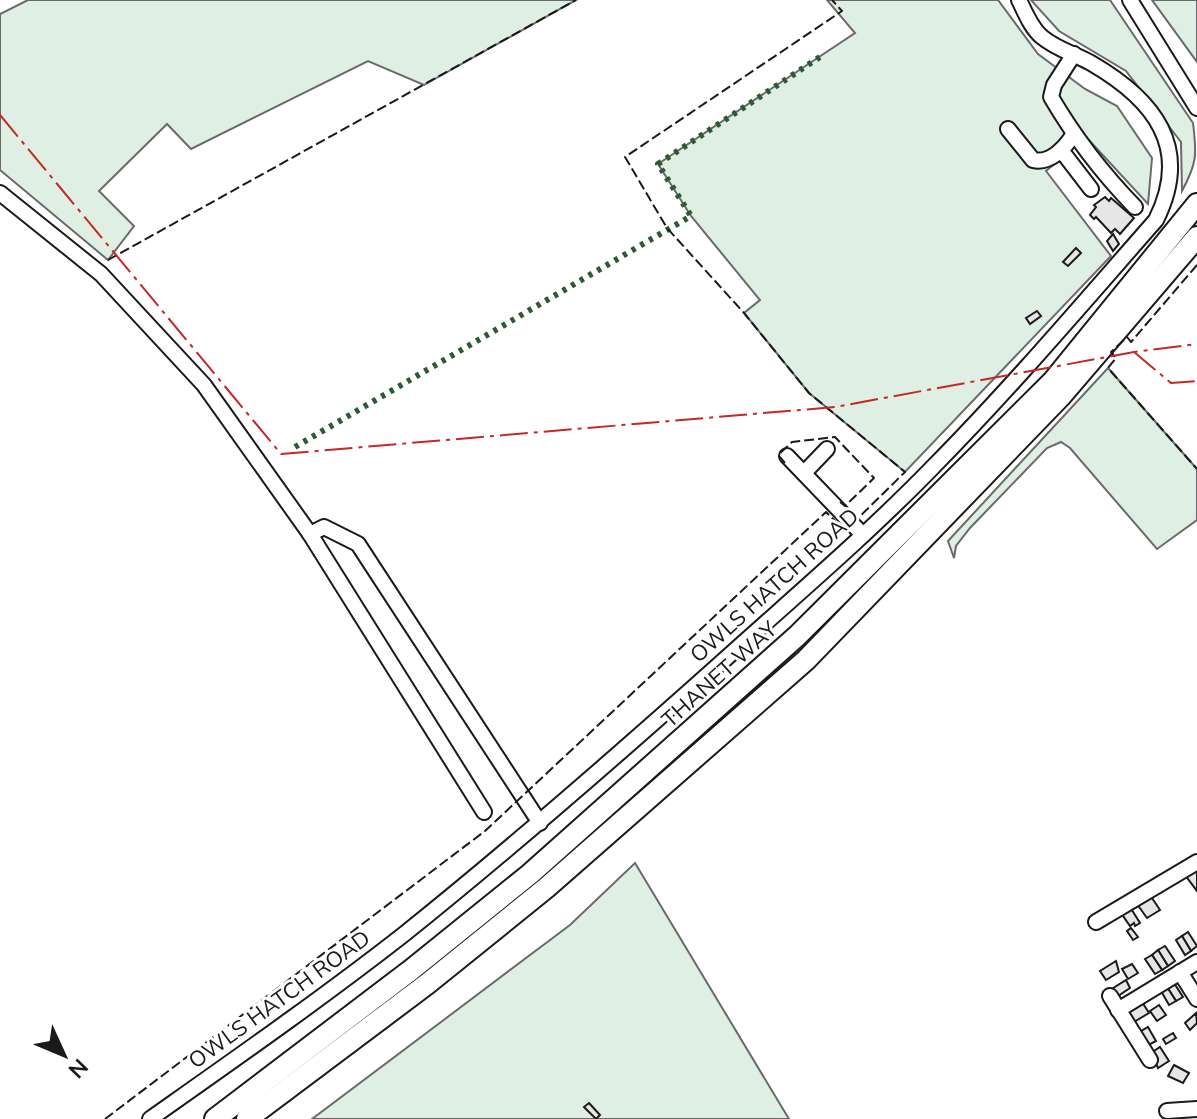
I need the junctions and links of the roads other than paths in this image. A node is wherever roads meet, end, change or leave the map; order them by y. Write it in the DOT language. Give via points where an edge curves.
graph roads {
  1 [pos="1019,0"];
  2 [pos="1130,0"];
  3 [pos="1074,54"];
  4 [pos="1197,108"];
  5 [pos="1008,129"];
  6 [pos="1073,135"];
  7 [pos="1061,150"];
  8 [pos="1091,189"];
  9 [pos="0,193"];
  10 [pos="1197,204"];
  11 [pos="1135,207"];
  12 [pos="1197,237"];
  13 [pos="827,449"];
  14 [pos="787,456"];
  15 [pos="804,473"];
  16 [pos="310,534"];
  17 [pos="863,535"];
  18 [pos="484,812"];
  19 [pos="540,823"];
  20 [pos="1197,862"];
  21 [pos="1096,922"];
  22 [pos="1197,962"];
  23 [pos="1180,972"];
  24 [pos="1110,996"];
  25 [pos="1197,999"];
  26 [pos="1118,1010"];
  27 [pos="1150,1060"];
  28 [pos="1197,1109"];
  29 [pos="1167,1111"];
  30 [pos="150,1119"];
  31 [pos="215,1119"];
  32 [pos="247,1119"];
  1 -- 3 [label="street, OWLS HATCH ROAD" via="1039,34"];
  2 -- 4 [label="street"];
  3 -- 6 [label="street" via="1051,97"];
  3 -- 17 [label="street, OWLS HATCH ROAD" via="1115,78 1157,121 1168,140 1171,162 1164,204 1156,220 1005,390"];
  5 -- 7 [label="street" via="1037,162"];
  6 -- 7 [label="street"];
  6 -- 11 [label="street"];
  7 -- 8 [label="street"];
  9 -- 16 [label="street" via="101,274 204,385"];
  10 -- 31 [label="highway, THANET WAY" via="1053,381 797,636 530,874"];
  12 -- 32 [label="highway, THANET WAY" via="1061,396 806,660 546,888"];
  13 -- 15 [label="street"];
  14 -- 15 [label="street"];
  15 -- 17 [label="street"];
  16 -- 18 [label="street"];
  16 -- 19 [label="street" via="324,527 358,544"];
  17 -- 19 [label="street, OWLS HATCH ROAD"];
  19 -- 30 [label="street, OWLS HATCH ROAD" via="388,946"];
  20 -- 21 [label="street"];
  22 -- 23 [label="street"];
  23 -- 25 [label="street"];
  23 -- 26 [label="street"];
  24 -- 26 [label="street"];
  26 -- 27 [label="street"];
  28 -- 29 [label="street"];
}
